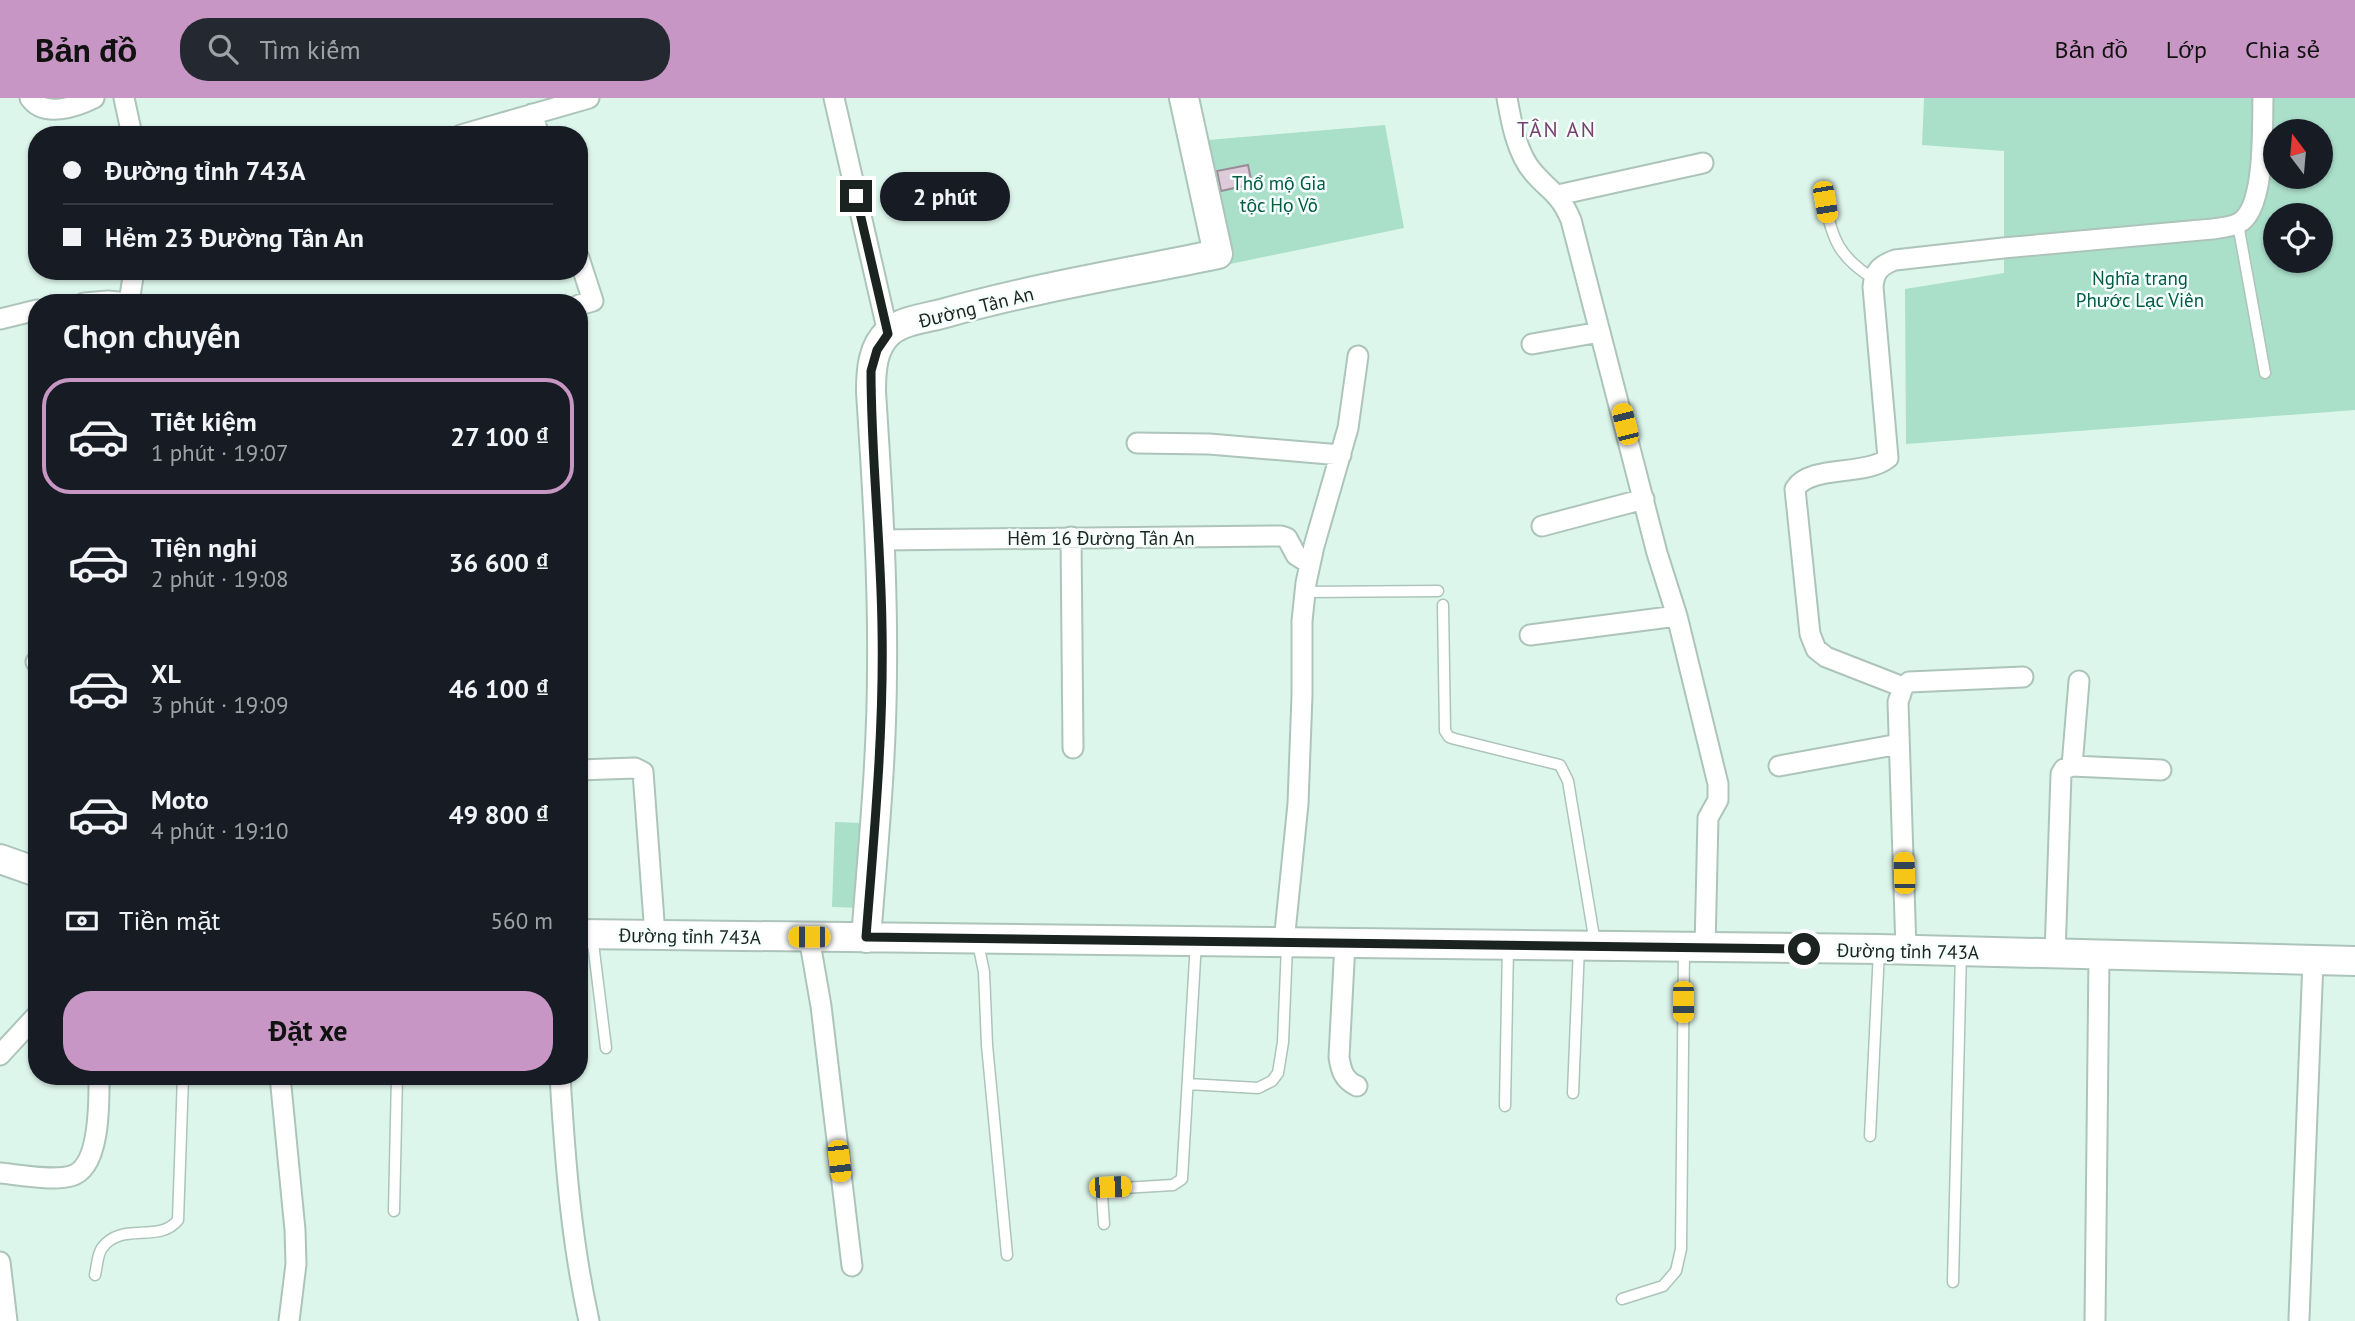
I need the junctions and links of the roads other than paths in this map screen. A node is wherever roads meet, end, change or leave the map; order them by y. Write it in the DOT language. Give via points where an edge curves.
graph roads {
  1 [pos="30,98"];
  2 [pos="94,98"];
  3 [pos="124,98"];
  4 [pos="589,98"];
  5 [pos="834,98"];
  6 [pos="1184,98"];
  7 [pos="1507,98"];
  8 [pos="2263,98"];
  9 [pos="532,114"];
  10 [pos="130,126"];
  11 [pos="491,126"];
  12 [pos="536,126"];
  13 [pos="1703,163"];
  14 [pos="1558,195"];
  15 [pos="1825,202"];
  16 [pos="2238,223"];
  17 [pos="1874,279"];
  18 [pos="586,280"];
  19 [pos="588,302"];
  20 [pos="28,312"];
  21 [pos="0,319"];
  22 [pos="1600,332"];
  23 [pos="888,334"];
  24 [pos="1532,344"];
  25 [pos="1358,356"];
  26 [pos="2265,373"];
  27 [pos="1137,443"];
  28 [pos="1341,455"];
  29 [pos="1644,499"];
  30 [pos="1542,526"];
  31 [pos="1071,537"];
  32 [pos="879,540"];
  33 [pos="1310,564"];
  34 [pos="1438,591"];
  35 [pos="1305,593"];
  36 [pos="1443,605"];
  37 [pos="1677,617"];
  38 [pos="1530,635"];
  39 [pos="2023,677"];
  40 [pos="2079,681"];
  41 [pos="1903,687"];
  42 [pos="1899,744"];
  43 [pos="1073,748"];
  44 [pos="1779,766"];
  45 [pos="2072,766"];
  46 [pos="588,770"];
  47 [pos="2161,770"];
  48 [pos="0,859"];
  49 [pos="28,869"];
  50 [pos="588,934"];
  51 [pos="655,935"];
  52 [pos="809,937"];
  53 [pos="866,937"];
  54 [pos="978,939"];
  55 [pos="1196,942"];
  56 [pos="1285,942"];
  57 [pos="1345,943"];
  58 [pos="588,945"];
  59 [pos="1508,945"];
  60 [pos="1588,946"];
  61 [pos="1694,947"];
  62 [pos="1893,950"];
  63 [pos="1961,952"];
  64 [pos="2055,955"];
  65 [pos="2099,956"];
  66 [pos="2313,960"];
  67 [pos="2355,961"];
  68 [pos="28,1025"];
  69 [pos="606,1048"];
  70 [pos="0,1055"];
  71 [pos="1188,1084"];
  72 [pos="99,1085"];
  73 [pos="183,1085"];
  74 [pos="281,1085"];
  75 [pos="397,1085"];
  76 [pos="561,1085"];
  77 [pos="1357,1086"];
  78 [pos="1573,1093"];
  79 [pos="1505,1106"];
  80 [pos="1870,1136"];
  81 [pos="0,1174"];
  82 [pos="394,1211"];
  83 [pos="1104,1224"];
  84 [pos="1007,1255"];
  85 [pos="0,1262"];
  86 [pos="852,1266"];
  87 [pos="95,1275"];
  88 [pos="1953,1282"];
  89 [pos="1622,1299"];
  90 [pos="2300,1319"];
  91 [pos="7,1321"];
  92 [pos="289,1321"];
  93 [pos="589,1321"];
  94 [pos="2095,1321"];
  1 -- 2 [label="street" via="50,111"];
  3 -- 10 [label="street"];
  4 -- 9 [label="street"];
  5 -- 23 [label="street"];
  6 -- 23 [label="main road, Đường Tân An" via="1219,254 957,309"];
  7 -- 14 [label="street" via="1526,161"];
  8 -- 16 [label="street" via="2256,199 2250,213"];
  9 -- 11 [label="street"];
  9 -- 12 [label="street"];
  13 -- 14 [label="street"];
  14 -- 22 [label="street" via="1571,220"];
  15 -- 17 [label="lane" via="1833,239 1857,269"];
  16 -- 17 [label="street" via="1895,260 1883,264"];
  16 -- 26 [label="lane"];
  17 -- 41 [label="street" via="1888,458 1869,467 1813,476 1795,489 1815,649"];
  18 -- 19 [label="street" via="593,301"];
  20 -- 21 [label="street"];
  22 -- 24 [label="street"];
  22 -- 29 [label="street"];
  23 -- 32 [label="main road" via="871,371"];
  25 -- 28 [label="street"];
  27 -- 28 [label="street"];
  28 -- 33 [label="street"];
  29 -- 30 [label="street"];
  29 -- 37 [label="street"];
  31 -- 32 [label="street, Hẻm 16 Đường Tân An"];
  31 -- 33 [label="street, Hẻm 16 Đường Tân An" via="1281,536"];
  31 -- 43 [label="street"];
  32 -- 53 [label="main road" via="881,716"];
  33 -- 35 [label="street"];
  34 -- 35 [label="lane"];
  35 -- 56 [label="street" via="1298,804"];
  36 -- 60 [label="lane" via="1445,731 1455,739 1560,765 1564,770"];
  37 -- 38 [label="street"];
  37 -- 61 [label="street" via="1718,800 1708,818"];
  39 -- 41 [label="street" via="1909,682"];
  40 -- 45 [label="street"];
  41 -- 42 [label="street" via="1898,702"];
  42 -- 44 [label="street"];
  42 -- 62 [label="street"];
  45 -- 47 [label="street"];
  45 -- 64 [label="street" via="2061,774"];
  46 -- 51 [label="street" via="635,768 643,772"];
  48 -- 49 [label="main road"];
  50 -- 51 [label="main road, Đường tỉnh 743A"];
  51 -- 52 [label="main road, Đường tỉnh 743A"];
  52 -- 53 [label="main road, Đường tỉnh 743A"];
  52 -- 86 [label="street"];
  53 -- 54 [label="main road, Đường tỉnh 743A"];
  54 -- 55 [label="main road, Đường tỉnh 743A"];
  54 -- 84 [label="lane"];
  55 -- 56 [label="main road, Đường tỉnh 743A"];
  55 -- 71 [label="lane"];
  56 -- 57 [label="main road, Đường tỉnh 743A"];
  56 -- 71 [label="lane" via="1278,1073 1258,1088"];
  57 -- 59 [label="main road, Đường tỉnh 743A"];
  57 -- 77 [label="street" via="1339,1057 1348,1082"];
  58 -- 69 [label="lane"];
  59 -- 60 [label="main road, Đường tỉnh 743A"];
  59 -- 79 [label="lane"];
  60 -- 61 [label="main road, Đường tỉnh 743A"];
  60 -- 78 [label="lane"];
  61 -- 62 [label="main road, Đường tỉnh 743A"];
  61 -- 89 [label="lane" via="1681,1249 1676,1271 1663,1286"];
  62 -- 63 [label="main road, Đường tỉnh 743A"];
  62 -- 80 [label="lane"];
  63 -- 64 [label="main road, Đường tỉnh 743A"];
  63 -- 88 [label="lane"];
  64 -- 65 [label="main road, Đường tỉnh 743A"];
  65 -- 66 [label="main road, Đường tỉnh 743A"];
  65 -- 94 [label="street"];
  66 -- 67 [label="main road, Đường tỉnh 743A"];
  66 -- 90 [label="street"];
  68 -- 70 [label="street"];
  71 -- 83 [label="lane" via="1182,1179 1173,1185 1106,1189 1102,1195"];
  72 -- 81 [label="street" via="97,1132 82,1172 62,1178"];
  73 -- 87 [label="lane" via="178,1220 164,1231 127,1232 111,1240 101,1250"];
  74 -- 92 [label="street" via="295,1230"];
  75 -- 82 [label="lane"];
  76 -- 93 [label="street" via="570,1210"];
  85 -- 91 [label="street"];
}
